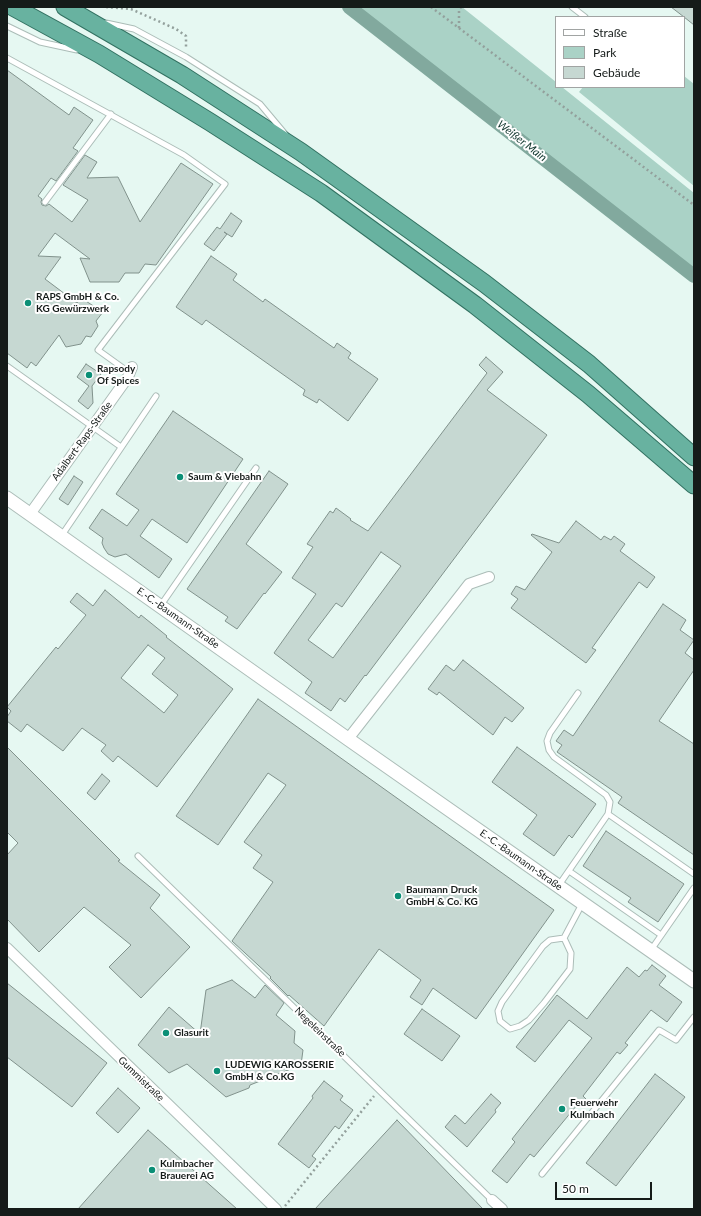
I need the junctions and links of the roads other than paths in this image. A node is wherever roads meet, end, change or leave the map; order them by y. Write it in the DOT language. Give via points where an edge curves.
graph roads {
  1 [pos="13,7"];
  2 [pos="64,7"];
  3 [pos="572,7"];
  4 [pos="584,16"];
  5 [pos="84,18"];
  6 [pos="7,26"];
  7 [pos="99,54"];
  8 [pos="7,58"];
  9 [pos="111,114"];
  10 [pos="301,152"];
  11 [pos="45,202"];
  12 [pos="7,366"];
  13 [pos="131,370"];
  14 [pos="156,396"];
  15 [pos="93,426"];
  16 [pos="121,447"];
  17 [pos="694,457"];
  18 [pos="256,468"];
  19 [pos="693,485"];
  20 [pos="7,498"];
  21 [pos="30,514"];
  22 [pos="61,536"];
  23 [pos="489,577"];
  24 [pos="161,606"];
  25 [pos="578,693"];
  26 [pos="348,739"];
  27 [pos="608,814"];
  28 [pos="138,856"];
  29 [pos="568,872"];
  30 [pos="694,874"];
  31 [pos="558,886"];
  32 [pos="694,888"];
  33 [pos="582,903"];
  34 [pos="661,935"];
  35 [pos="564,938"];
  36 [pos="7,948"];
  37 [pos="651,950"];
  38 [pos="694,981"];
  39 [pos="694,1017"];
  40 [pos="542,1174"];
  41 [pos="492,1200"];
  42 [pos="276,1209"];
  43 [pos="502,1209"];
  1 -- 7 [label="highway"];
  2 -- 5 [label="highway"];
  3 -- 4 [label="lane"];
  5 -- 10 [label="highway" via="182,75"];
  5 -- 10 [label="lane" via="134,29 186,57 260,104"];
  6 -- 7 [label="lane" via="40,42"];
  7 -- 19 [label="highway" via="321,193 475,305 588,394"];
  8 -- 9 [label="lane"];
  9 -- 11 [label="lane"];
  9 -- 13 [label="lane" via="184,155 225,184 98,350"];
  10 -- 17 [label="highway" via="484,283 583,359"];
  12 -- 15 [label="lane"];
  13 -- 15 [label="street, Adalbert-Raps-Straße"];
  14 -- 16 [label="lane"];
  15 -- 16 [label="lane"];
  15 -- 21 [label="street, Adalbert-Raps-Straße"];
  16 -- 22 [label="lane"];
  18 -- 24 [label="lane"];
  20 -- 21 [label="street, E.-C.-Baumann-Straße"];
  21 -- 22 [label="street, E.-C.-Baumann-Straße"];
  22 -- 24 [label="street, E.-C.-Baumann-Straße"];
  23 -- 26 [label="street" via="469,584"];
  24 -- 26 [label="street, E.-C.-Baumann-Straße"];
  25 -- 27 [label="lane" via="550,733 547,741 549,750 554,757 606,795 610,802"];
  26 -- 31 [label="street, E.-C.-Baumann-Straße"];
  27 -- 29 [label="lane"];
  27 -- 30 [label="lane"];
  28 -- 41 [label="lane, Negeleinstraße"];
  29 -- 31 [label="lane"];
  29 -- 34 [label="lane"];
  31 -- 33 [label="street, E.-C.-Baumann-Straße"];
  32 -- 34 [label="lane"];
  33 -- 35 [label="lane"];
  33 -- 37 [label="street, E.-C.-Baumann-Straße"];
  34 -- 37 [label="lane"];
  35 -- 35 [label="lane" via="571,953 570,969 529,1020 510,1029 500,1021 498,1012 502,1002 543,946 550,940"];
  36 -- 42 [label="street, Gummistraße"];
  37 -- 38 [label="street, E.-C.-Baumann-Straße"];
  39 -- 40 [label="lane" via="676,1040 659,1030"];
  41 -- 43 [label="street, Negeleinstraße"];
}
